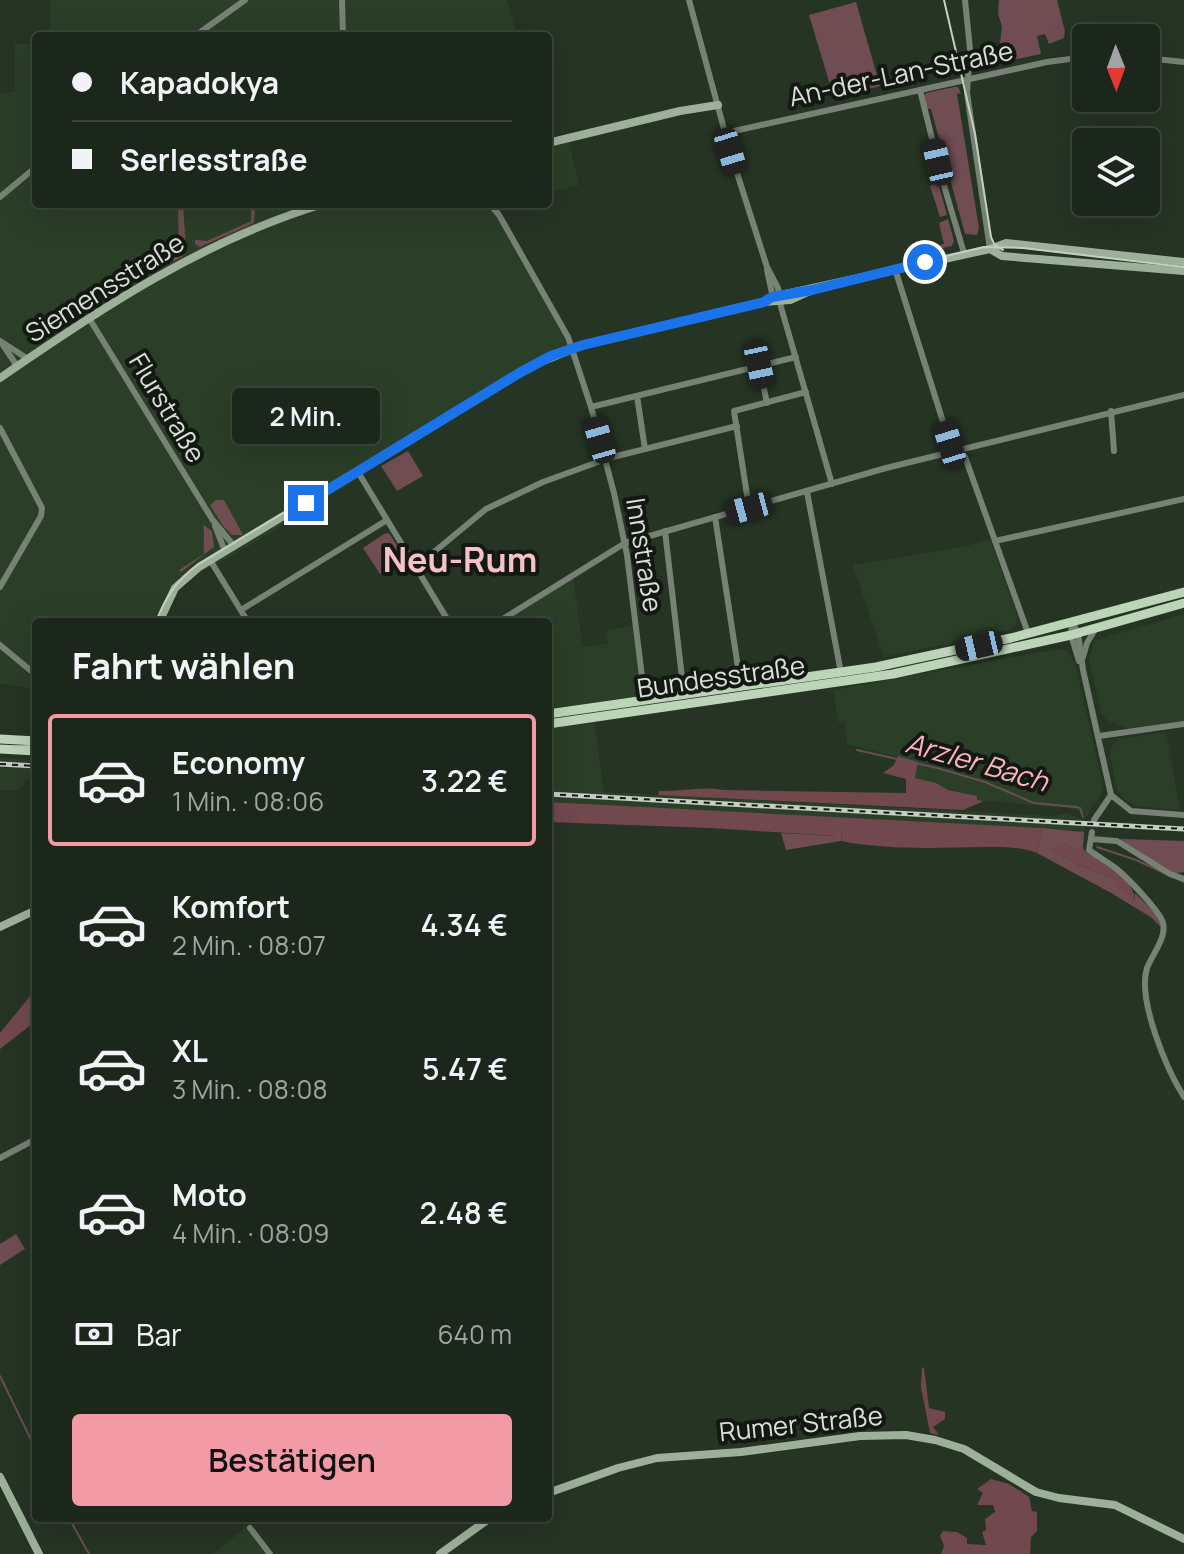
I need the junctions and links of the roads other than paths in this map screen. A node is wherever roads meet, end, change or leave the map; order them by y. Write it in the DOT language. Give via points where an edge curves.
graph roads {
  1 [pos="245,0"];
  2 [pos="342,0"];
  3 [pos="689,0"];
  4 [pos="965,0"];
  5 [pos="201,32"];
  6 [pos="343,32"];
  7 [pos="1072,59"];
  8 [pos="1160,59"];
  9 [pos="1184,62"];
  10 [pos="967,80"];
  11 [pos="920,90"];
  12 [pos="718,105"];
  13 [pos="725,133"];
  14 [pos="552,142"];
  15 [pos="32,170"];
  16 [pos="0,197"];
  17 [pos="309,208"];
  18 [pos="493,208"];
  19 [pos="990,249"];
  20 [pos="964,253"];
  21 [pos="1184,262"];
  22 [pos="895,269"];
  23 [pos="1184,271"];
  24 [pos="776,301"];
  25 [pos="89,318"];
  26 [pos="1,342"];
  27 [pos="572,348"];
  28 [pos="796,357"];
  29 [pos="28,359"];
  30 [pos="759,365"];
  31 [pos="17,366"];
  32 [pos="0,378"];
  33 [pos="806,392"];
  34 [pos="1184,395"];
  35 [pos="637,396"];
  36 [pos="767,403"];
  37 [pos="591,407"];
  38 [pos="1111,411"];
  39 [pos="737,426"];
  40 [pos="0,428"];
  41 [pos="645,449"];
  42 [pos="957,449"];
  43 [pos="1114,451"];
  44 [pos="605,459"];
  45 [pos="358,472"];
  46 [pos="832,484"];
  47 [pos="807,492"];
  48 [pos="1184,499"];
  49 [pos="749,508"];
  50 [pos="715,517"];
  51 [pos="212,519"];
  52 [pos="387,520"];
  53 [pos="665,531"];
  54 [pos="995,541"];
  55 [pos="625,543"];
  56 [pos="234,546"];
  57 [pos="225,551"];
  58 [pos="210,560"];
  59 [pos="416,567"];
  60 [pos="0,587"];
  61 [pos="1184,592"];
  62 [pos="1184,603"];
  63 [pos="241,610"];
  64 [pos="161,618"];
  65 [pos="246,618"];
  66 [pos="447,618"];
  67 [pos="504,618"];
  68 [pos="1072,622"];
  69 [pos="1097,627"];
  70 [pos="1028,633"];
  71 [pos="1074,634"];
  72 [pos="0,645"];
  73 [pos="1082,661"];
  74 [pos="897,668"];
  75 [pos="1083,670"];
  76 [pos="32,672"];
  77 [pos="841,673"];
  78 [pos="741,687"];
  79 [pos="684,695"];
  80 [pos="645,701"];
  81 [pos="552,713"];
  82 [pos="552,723"];
  83 [pos="1184,724"];
  84 [pos="1099,736"];
  85 [pos="0,739"];
  86 [pos="32,741"];
  87 [pos="0,749"];
  88 [pos="32,751"];
  89 [pos="1111,795"];
  90 [pos="1184,815"];
  91 [pos="1094,820"];
  92 [pos="1184,879"];
  93 [pos="32,912"];
  94 [pos="0,927"];
  95 [pos="1184,1097"];
  96 [pos="32,1141"];
  97 [pos="0,1158"];
  98 [pos="0,1477"];
  99 [pos="552,1492"];
  100 [pos="484,1522"];
  101 [pos="250,1528"];
  102 [pos="1184,1539"];
  103 [pos="39,1554"];
  104 [pos="270,1554"];
  105 [pos="440,1554"];
  1 -- 5 [label="street"];
  2 -- 6 [label="street"];
  3 -- 12 [label="street"];
  4 -- 10 [label="street"];
  7 -- 10 [label="street, An-der-Lan-Straße"];
  8 -- 9 [label="street"];
  10 -- 11 [label="street, An-der-Lan-Straße"];
  10 -- 19 [label="street"];
  11 -- 13 [label="street, An-der-Lan-Straße"];
  11 -- 20 [label="street"];
  12 -- 13 [label="street"];
  12 -- 14 [label="street"];
  13 -- 24 [label="street"];
  15 -- 16 [label="street"];
  17 -- 25 [label="street, Siemensstraße" via="196,254"];
  18 -- 27 [label="street, Innstraße"];
  19 -- 20 [label="street"];
  19 -- 21 [label="street" via="1006,243"];
  19 -- 23 [label="street" via="1002,256"];
  20 -- 22 [label="street"];
  22 -- 24 [label="street"];
  22 -- 42 [label="street" via="950,444"];
  24 -- 27 [label="street"];
  24 -- 28 [label="street"];
  25 -- 29 [label="street, Siemensstraße"];
  25 -- 51 [label="street, Flurstraße"];
  26 -- 29 [label="street"];
  26 -- 31 [label="street"];
  27 -- 37 [label="street, Innstraße"];
  27 -- 45 [label="street" via="533,365"];
  28 -- 30 [label="street"];
  28 -- 33 [label="street"];
  29 -- 31 [label="street, Siemensstraße"];
  30 -- 35 [label="street"];
  30 -- 36 [label="street"];
  31 -- 32 [label="street, Siemensstraße"];
  33 -- 36 [label="street"];
  33 -- 46 [label="street"];
  34 -- 38 [label="street"];
  35 -- 37 [label="street"];
  35 -- 41 [label="street"];
  36 -- 39 [label="street" via="734,411"];
  37 -- 44 [label="street, Innstraße"];
  38 -- 42 [label="street"];
  38 -- 43 [label="street"];
  39 -- 41 [label="street"];
  39 -- 49 [label="street"];
  40 -- 60 [label="street" via="42,508"];
  41 -- 44 [label="street"];
  42 -- 46 [label="street"];
  42 -- 54 [label="street" via="965,457"];
  44 -- 55 [label="street, Innstraße"];
  44 -- 59 [label="street" via="486,509"];
  45 -- 52 [label="street"];
  45 -- 56 [label="street"];
  46 -- 47 [label="street"];
  47 -- 49 [label="street"];
  47 -- 77 [label="street"];
  48 -- 54 [label="street"];
  49 -- 50 [label="street"];
  50 -- 53 [label="street"];
  50 -- 78 [label="street"];
  51 -- 56 [label="street, Flurstraße"];
  51 -- 57 [label="street, Flurstraße"];
  52 -- 59 [label="street"];
  52 -- 63 [label="street"];
  53 -- 55 [label="street"];
  53 -- 79 [label="street"];
  54 -- 70 [label="street"];
  55 -- 67 [label="street"];
  55 -- 80 [label="street, Innstraße"];
  56 -- 57 [label="street"];
  57 -- 58 [label="street"];
  58 -- 63 [label="street"];
  58 -- 64 [label="street" via="178,584"];
  59 -- 66 [label="street"];
  61 -- 68 [label="main road"];
  62 -- 69 [label="main road"];
  63 -- 65 [label="street"];
  68 -- 70 [label="main road"];
  68 -- 71 [label="street"];
  69 -- 71 [label="main road"];
  69 -- 73 [label="street"];
  70 -- 74 [label="main road"];
  71 -- 73 [label="street"];
  71 -- 74 [label="main road"];
  71 -- 75 [label="street"];
  72 -- 76 [label="street"];
  73 -- 75 [label="street"];
  74 -- 77 [label="main road, Bundesstraße"];
  74 -- 82 [label="main road, Bundesstraße" via="833,684"];
  75 -- 84 [label="street"];
  77 -- 78 [label="main road, Bundesstraße"];
  78 -- 79 [label="main road, Bundesstraße"];
  79 -- 80 [label="main road, Bundesstraße"];
  80 -- 81 [label="main road, Bundesstraße"];
  83 -- 84 [label="street"];
  84 -- 89 [label="street"];
  85 -- 86 [label="main road"];
  87 -- 88 [label="main road"];
  89 -- 90 [label="street" via="1131,811"];
  89 -- 91 [label="street"];
  92 -- 95 [label="street" via="1117,841 1091,835 1089,850 1117,869 1164,924 1148,967 1146,991 1163,1057"];
  93 -- 94 [label="street"];
  96 -- 97 [label="street"];
  98 -- 103 [label="street"];
  99 -- 102 [label="street, Rumer Straße" via="657,1458 906,1435 964,1449 1043,1494 1115,1505"];
  100 -- 105 [label="street"];
  101 -- 104 [label="street"];
}
